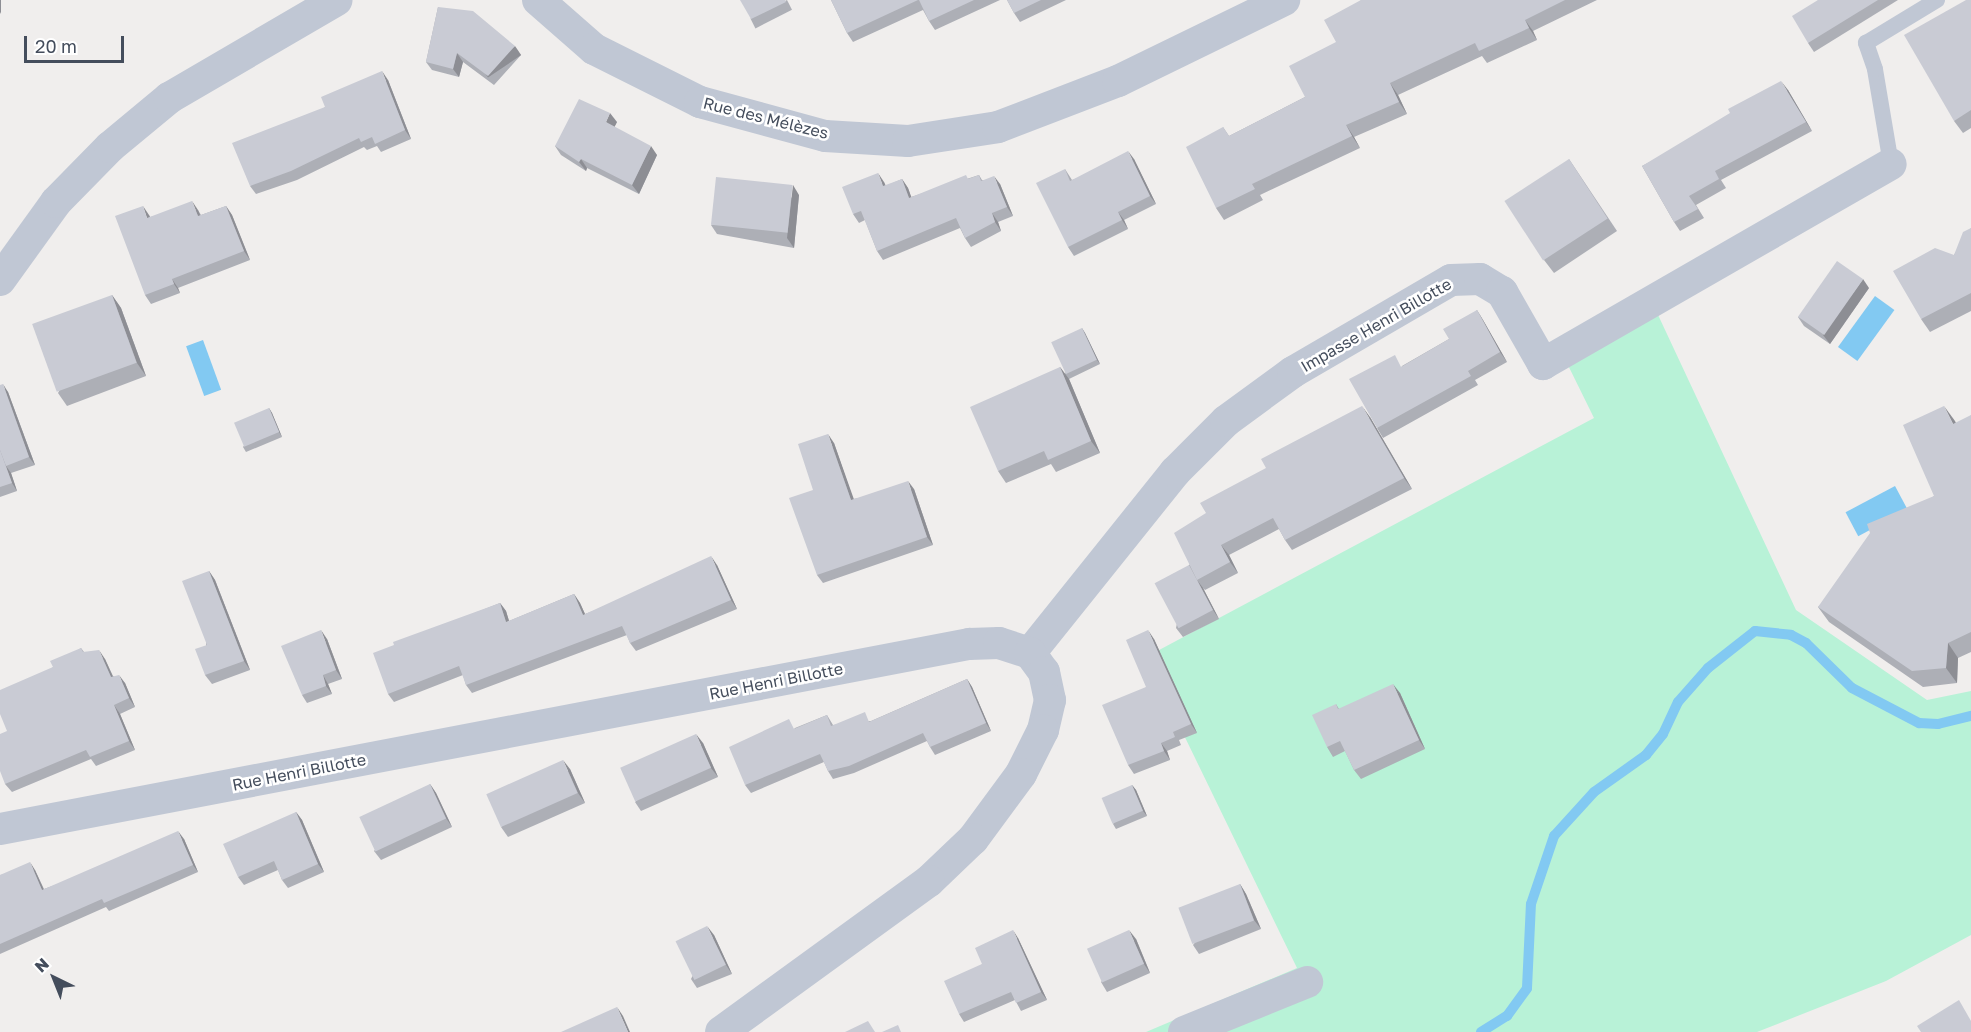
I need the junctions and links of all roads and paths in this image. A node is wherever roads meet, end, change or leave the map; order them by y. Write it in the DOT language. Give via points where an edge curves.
graph roads {
  1 [pos="337,0"];
  2 [pos="538,0"];
  3 [pos="1284,0"];
  4 [pos="1937,0"];
  5 [pos="1891,164"];
  6 [pos="0,280"];
  7 [pos="1030,653"];
  8 [pos="0,829"];
  9 [pos="1307,982"];
  10 [pos="721,1032"];
  11 [pos="1184,1032"];
  1 -- 6 [label="street" via="169,98 110,147 56,202"];
  2 -- 3 [label="street, Rue des Mélèzes" via="594,50 700,102 825,136 908,141 998,127 1118,81"];
  4 -- 5 [label="lane" via="1866,43 1875,69"];
  5 -- 7 [label="street, Impasse Henri Billotte" via="1544,364 1502,292 1480,279 1451,280 1293,372 1226,421 1175,472"];
  7 -- 8 [label="street, Rue Henri Billotte" via="999,643 969,644"];
  7 -- 10 [label="street" via="1044,672 1050,700 1043,730 1021,774 973,839 929,881"];
  9 -- 11 [label="street"];
}
